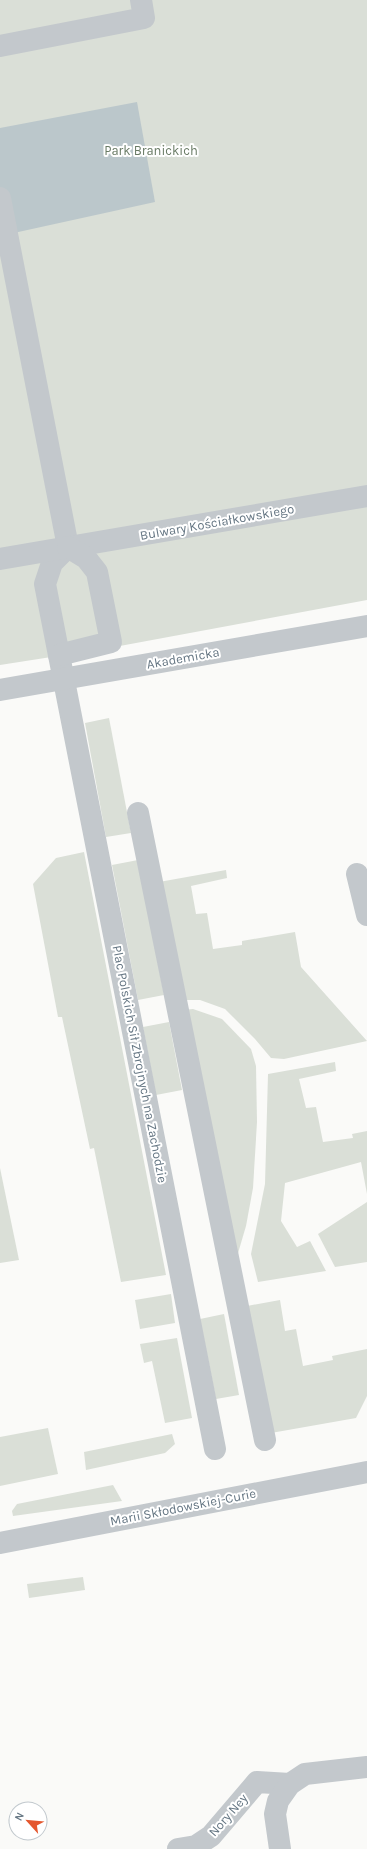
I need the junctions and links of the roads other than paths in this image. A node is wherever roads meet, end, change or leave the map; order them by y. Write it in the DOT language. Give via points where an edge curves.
graph roads {
  1 [pos="141,0"];
  2 [pos="0,46"];
  3 [pos="0,198"];
  4 [pos="367,496"];
  5 [pos="68,547"];
  6 [pos="0,559"];
  7 [pos="367,626"];
  8 [pos="59,655"];
  9 [pos="64,679"];
  10 [pos="0,690"];
  11 [pos="138,813"];
  12 [pos="357,874"];
  13 [pos="367,915"];
  14 [pos="265,1440"];
  15 [pos="215,1450"];
  16 [pos="367,1472"];
  17 [pos="0,1543"];
  18 [pos="367,1767"];
  19 [pos="284,1784"];
  20 [pos="178,1849"];
  21 [pos="280,1849"];
  1 -- 2 [label="street" via="144,18"];
  3 -- 5 [label="street"];
  4 -- 5 [label="street, Bulwary Kościałkowskiego"];
  5 -- 6 [label="street, Bulwary Kościałkowskiego"];
  5 -- 8 [label="street" via="52,563 45,584"];
  5 -- 8 [label="street" via="86,558 97,572 111,642"];
  7 -- 9 [label="street, Akademicka"];
  8 -- 9 [label="street"];
  9 -- 10 [label="street, Akademicka"];
  9 -- 15 [label="street, Plac Polskich Sił Zbrojnych na Zachodzie"];
  11 -- 14 [label="street"];
  12 -- 13 [label="street"];
  16 -- 17 [label="street, Marii Skłodowskiej-Curie"];
  18 -- 19 [label="street" via="305,1774"];
  19 -- 20 [label="street, Nory Ney" via="257,1782 211,1836 196,1846"];
  19 -- 21 [label="street" via="275,1814"];
}
